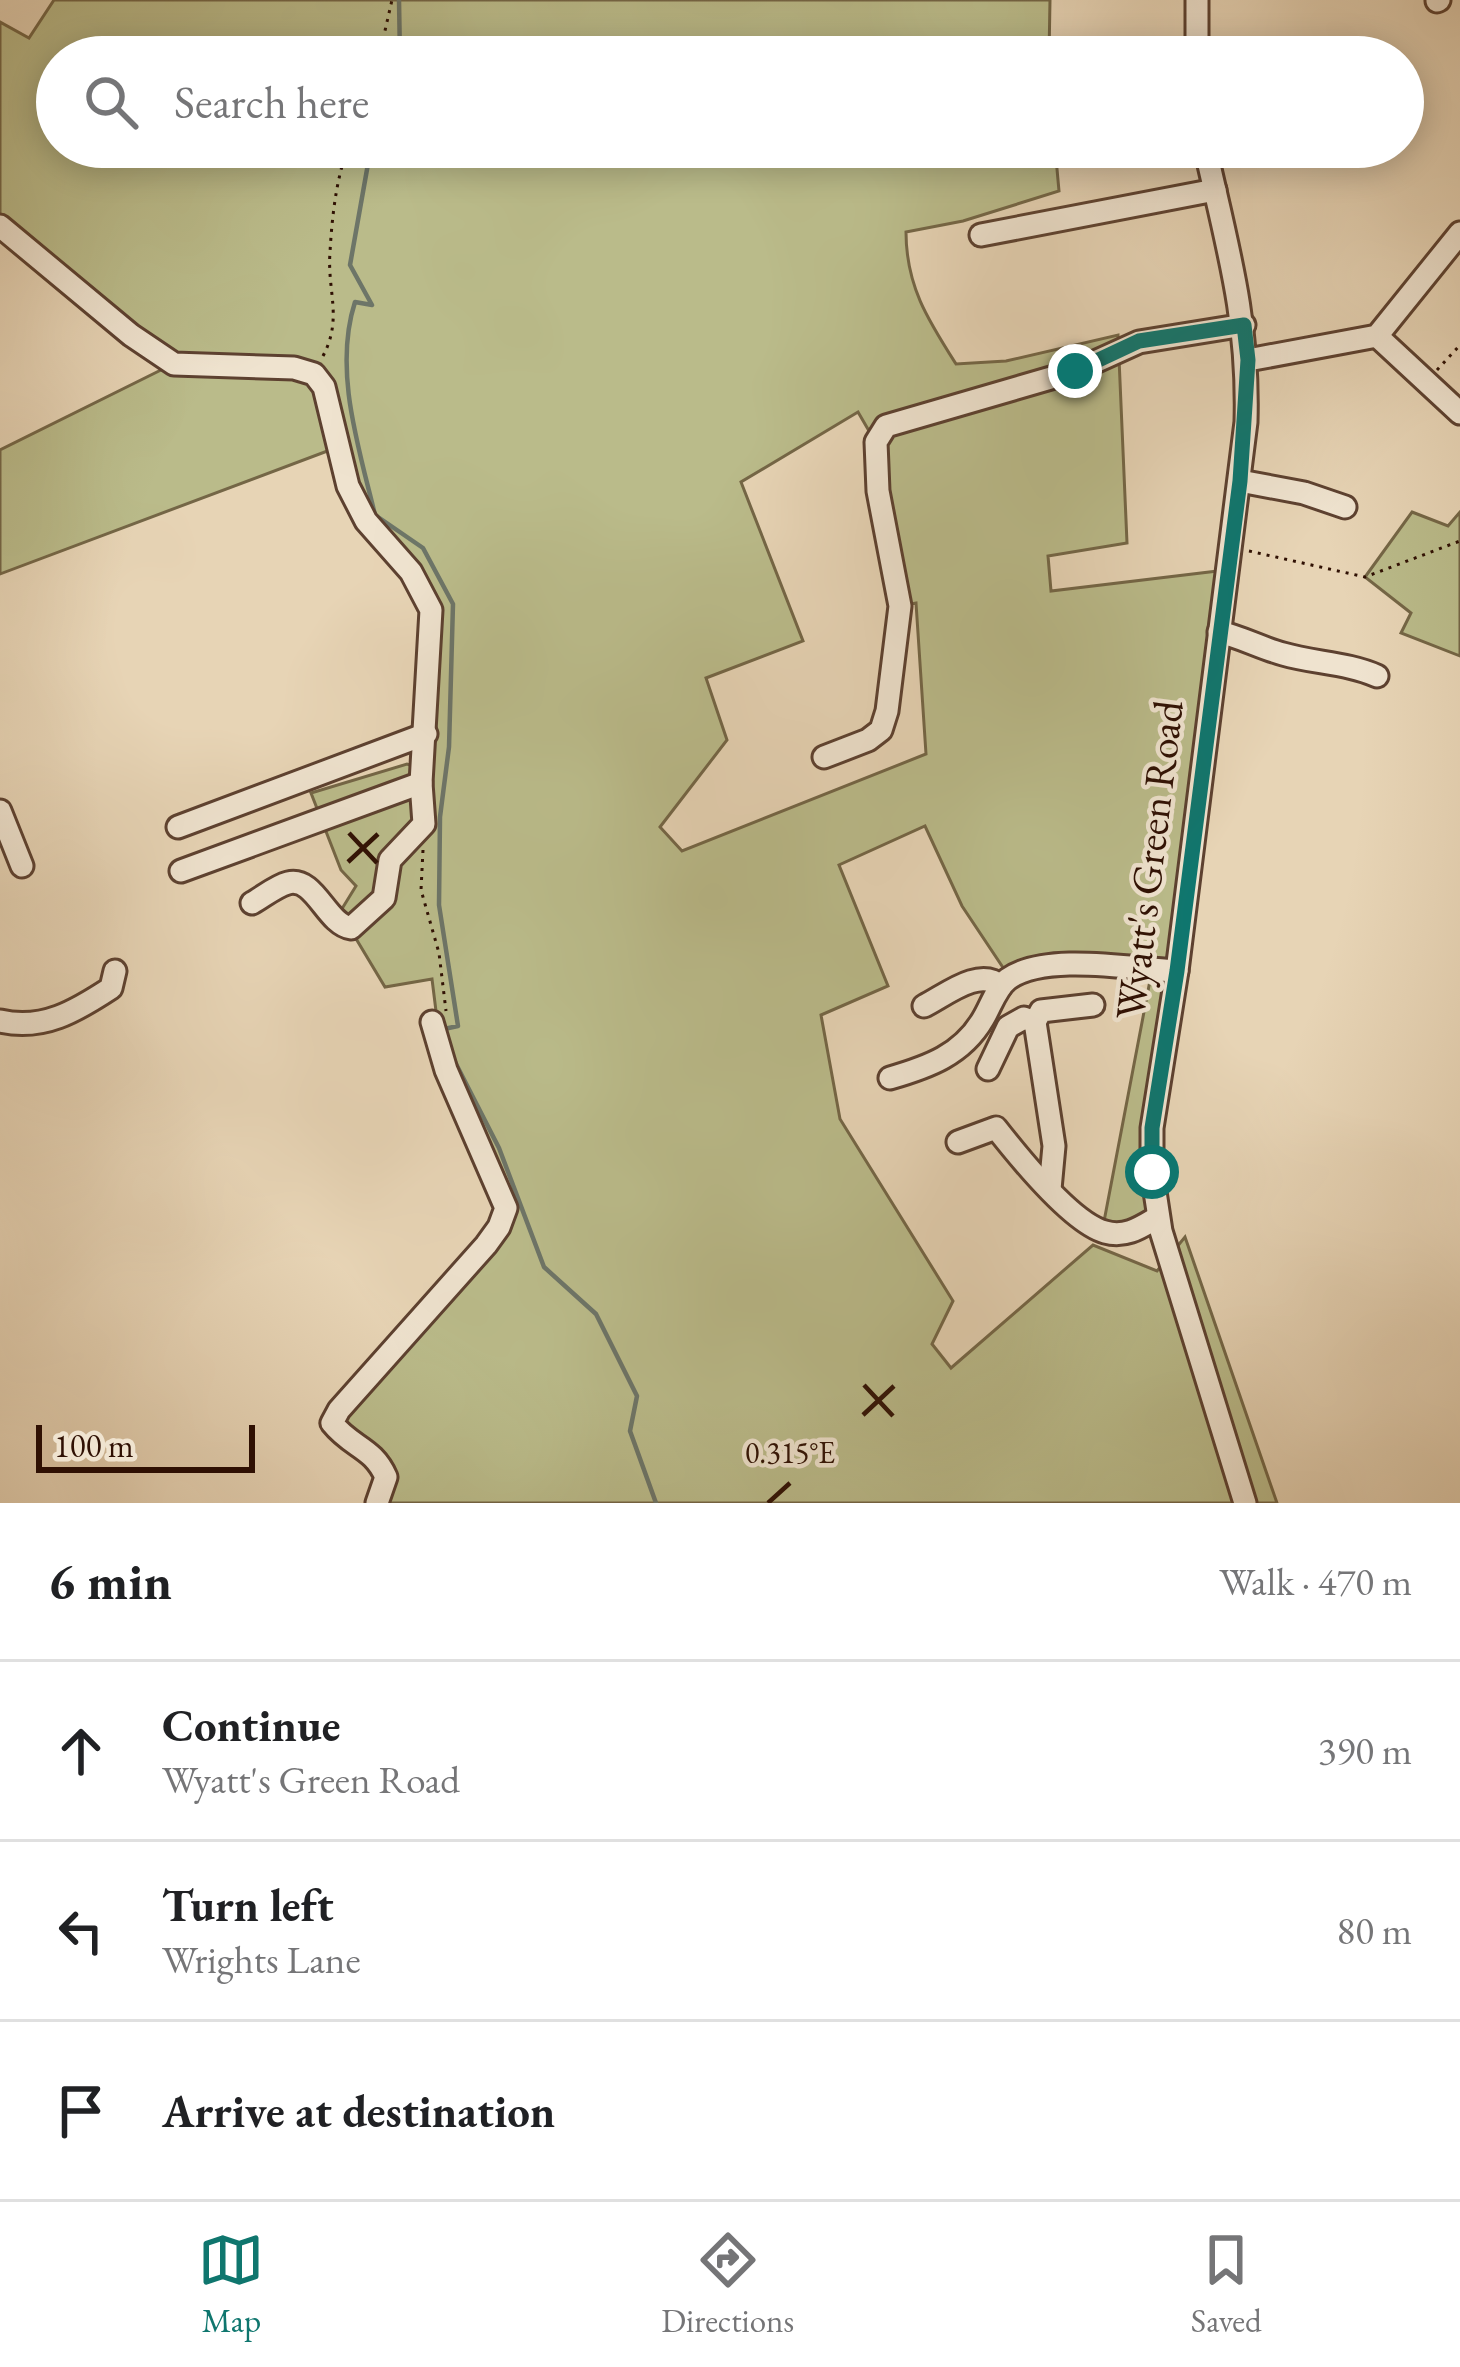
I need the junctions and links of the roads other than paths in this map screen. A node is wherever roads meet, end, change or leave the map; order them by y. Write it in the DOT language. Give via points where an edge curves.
graph roads {
  1 [pos="1197,0"];
  2 [pos="1197,36"];
  3 [pos="1210,168"];
  4 [pos="1215,190"];
  5 [pos="0,226"];
  6 [pos="981,235"];
  7 [pos="1460,235"];
  8 [pos="1244,325"];
  9 [pos="1377,336"];
  10 [pos="1248,360"];
  11 [pos="1460,413"];
  12 [pos="1240,481"];
  13 [pos="1345,507"];
  14 [pos="1219,632"];
  15 [pos="1377,676"];
  16 [pos="426,734"];
  17 [pos="824,757"];
  18 [pos="421,783"];
  19 [pos="0,811"];
  20 [pos="178,827"];
  21 [pos="22,866"];
  22 [pos="181,871"];
  23 [pos="252,903"];
  24 [pos="116,971"];
  25 [pos="1177,971"];
  26 [pos="1001,986"];
  27 [pos="1093,1005"];
  28 [pos="924,1006"];
  29 [pos="0,1021"];
  30 [pos="432,1022"];
  31 [pos="1036,1022"];
  32 [pos="988,1069"];
  33 [pos="890,1078"];
  34 [pos="958,1142"];
  35 [pos="1050,1189"];
  36 [pos="1158,1217"];
  37 [pos="377,1503"];
  38 [pos="1245,1503"];
  1 -- 2 [label="street"];
  3 -- 4 [label="street, Wyatt's Green Road"];
  4 -- 6 [label="street"];
  4 -- 8 [label="street, Wyatt's Green Road"];
  5 -- 16 [label="street" via="174,364 314,374 348,486 431,610"];
  7 -- 9 [label="street"];
  8 -- 10 [label="street, Wyatt's Green Road"];
  8 -- 17 [label="street" via="1139,341 1075,371 886,426 876,442 878,491 900,606 887,711 868,740"];
  9 -- 10 [label="street"];
  9 -- 11 [label="street"];
  10 -- 12 [label="street, Wyatt's Green Road"];
  12 -- 13 [label="street"];
  12 -- 14 [label="street, Wyatt's Green Road"];
  14 -- 15 [label="street"];
  14 -- 25 [label="street, Wyatt's Green Road"];
  16 -- 18 [label="street"];
  16 -- 20 [label="street"];
  18 -- 22 [label="street"];
  18 -- 23 [label="street" via="424,824 390,860 384,898 351,928 337,924 300,883"];
  19 -- 21 [label="street"];
  24 -- 29 [label="street" via="111,988 58,1019"];
  25 -- 26 [label="street" via="1059,964"];
  25 -- 36 [label="street, Wyatt's Green Road" via="1152,1128"];
  26 -- 28 [label="street" via="980,977"];
  26 -- 33 [label="street" via="973,1034 941,1061"];
  27 -- 31 [label="street" via="1052,1007"];
  30 -- 37 [label="street" via="506,1208 486,1245 332,1423 377,1458 386,1478"];
  31 -- 32 [label="street" via="1024,1018 1008,1027"];
  31 -- 35 [label="street" via="1054,1146"];
  34 -- 35 [label="street" via="996,1129"];
  35 -- 36 [label="street" via="1102,1232 1136,1231"];
  36 -- 38 [label="street, Wyatt's Green Road"];
}
